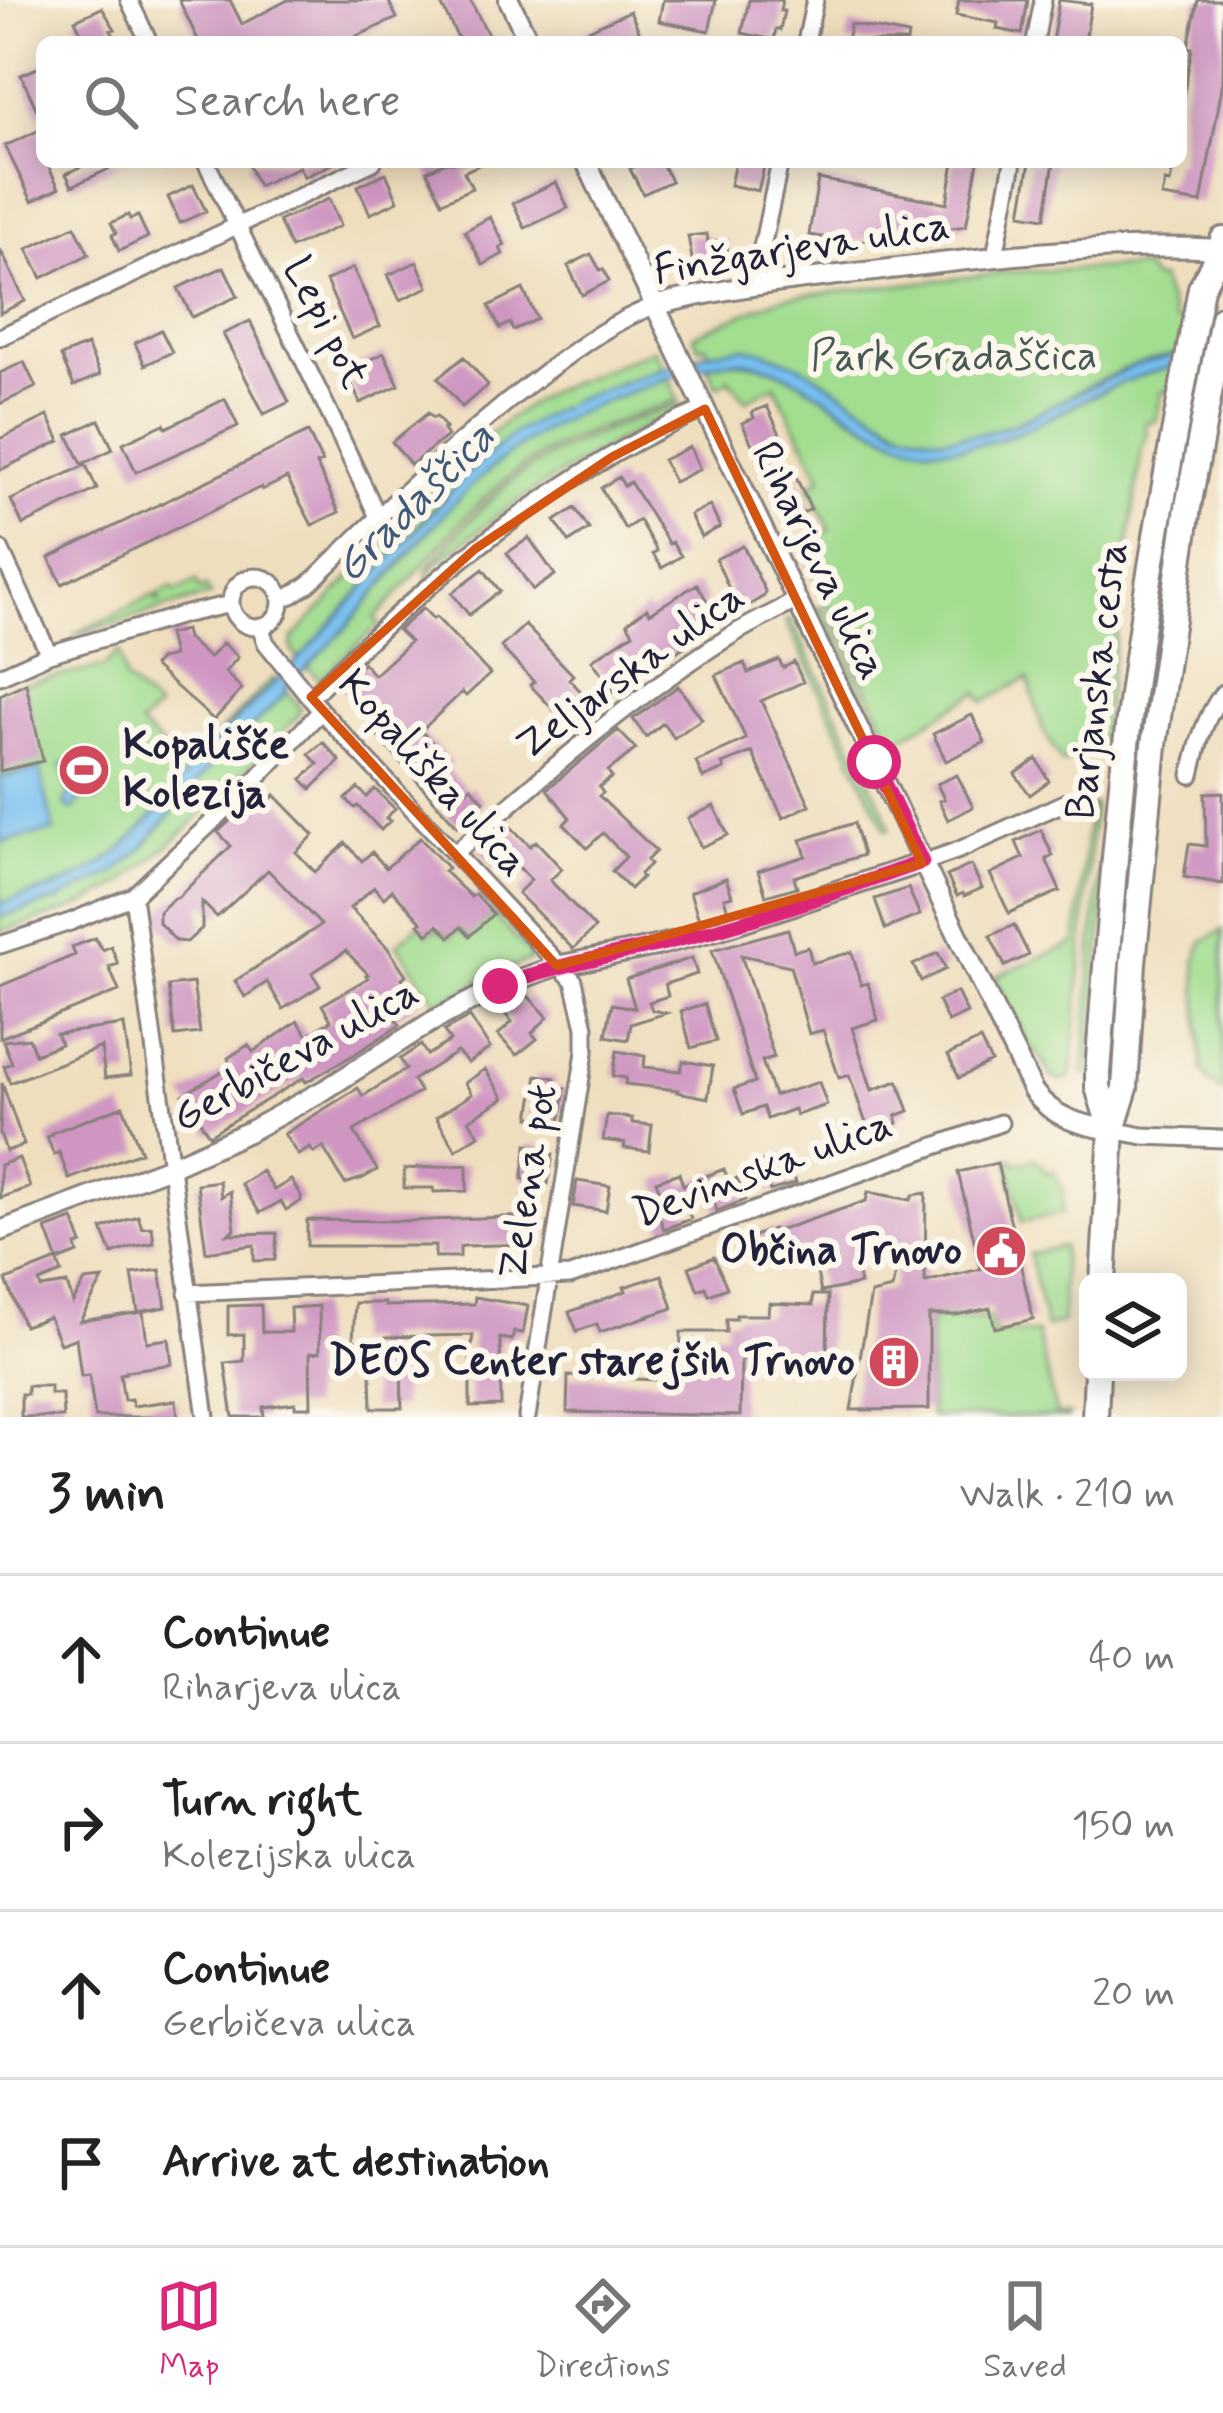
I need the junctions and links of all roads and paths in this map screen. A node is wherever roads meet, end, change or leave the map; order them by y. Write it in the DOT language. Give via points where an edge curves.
graph roads {
  1 [pos="129,0"];
  2 [pos="509,0"];
  3 [pos="815,0"];
  4 [pos="1043,0"];
  5 [pos="145,36"];
  6 [pos="526,36"];
  7 [pos="807,36"];
  8 [pos="1036,36"];
  9 [pos="209,168"];
  10 [pos="360,168"];
  11 [pos="589,168"];
  12 [pos="779,168"];
  13 [pos="1011,168"];
  14 [pos="236,226"];
  15 [pos="1223,246"];
  16 [pos="995,256"];
  17 [pos="1223,260"];
  18 [pos="754,285"];
  19 [pos="654,306"];
  20 [pos="1223,318"];
  21 [pos="0,338"];
  22 [pos="701,400"];
  23 [pos="378,517"];
  24 [pos="0,549"];
  25 [pos="281,599"];
  26 [pos="797,600"];
  27 [pos="231,604"];
  28 [pos="260,626"];
  29 [pos="49,654"];
  30 [pos="0,676"];
  31 [pos="1223,693"];
  32 [pos="311,697"];
  33 [pos="1191,775"];
  34 [pos="1066,802"];
  35 [pos="455,853"];
  36 [pos="922,862"];
  37 [pos="134,896"];
  38 [pos="0,945"];
  39 [pos="557,966"];
  40 [pos="1000,1123"];
  41 [pos="1112,1130"];
  42 [pos="1223,1139"];
  43 [pos="170,1167"];
  44 [pos="0,1231"];
  45 [pos="1103,1273"];
  46 [pos="550,1279"];
  47 [pos="187,1294"];
  48 [pos="1097,1381"];
  49 [pos="206,1417"];
  50 [pos="527,1417"];
  51 [pos="1095,1417"];
  1 -- 5 [label="street"];
  2 -- 6 [label="street"];
  3 -- 7 [label="street"];
  4 -- 8 [label="street"];
  9 -- 14 [label="street, Lepi pot"];
  10 -- 14 [label="street"];
  11 -- 19 [label="street, Riharjeva ulica"];
  12 -- 18 [label="street"];
  13 -- 16 [label="street"];
  14 -- 21 [label="street"];
  14 -- 23 [label="street, Lepi pot"];
  15 -- 16 [label="street, Finžgarjeva ulica"];
  15 -- 17 [label="main road"];
  15 -- 41 [label="main road, Barjanska cesta" via="1201,288 1141,637 1098,1087"];
  16 -- 18 [label="street, Finžgarjeva ulica"];
  18 -- 19 [label="street, Finžgarjeva ulica"];
  19 -- 22 [label="street, Riharjeva ulica"];
  19 -- 23 [label="street, Finžgarjeva ulica" via="625,317 525,387"];
  20 -- 41 [label="main road, Barjanska cesta" via="1157,726 1125,1088"];
  22 -- 26 [label="street, Riharjeva ulica"];
  22 -- 32 [label="street" via="475,549"];
  23 -- 25 [label="street, Finžgarjeva ulica" via="309,584"];
  24 -- 29 [label="street"];
  25 -- 27 [label="street" via="268,580 253,577 234,589"];
  25 -- 28 [label="street, Finžgarjeva ulica" via="276,617"];
  26 -- 35 [label="street, Zeljarska ulica" via="662,683"];
  26 -- 36 [label="street, Riharjeva ulica"];
  27 -- 28 [label="street" via="241,622"];
  27 -- 29 [label="street"];
  28 -- 32 [label="street, Kopališka ulica"];
  29 -- 30 [label="street"];
  31 -- 33 [label="street" via="1203,726"];
  32 -- 35 [label="street, Kopališka ulica"];
  32 -- 37 [label="street" via="244,792"];
  34 -- 36 [label="street"];
  35 -- 39 [label="street, Kopališka ulica"];
  36 -- 39 [label="street, Gerbičeva ulica" via="717,930"];
  36 -- 41 [label="street, Riharjeva ulica" via="1039,1100 1075,1123"];
  37 -- 38 [label="street"];
  37 -- 43 [label="street"];
  39 -- 43 [label="street, Gerbičeva ulica" via="472,999 303,1102"];
  39 -- 46 [label="street, Zelena pot" via="574,981 585,1052"];
  40 -- 46 [label="street, Devinska ulica"];
  41 -- 42 [label="street"];
  41 -- 45 [label="main road, Barjanska cesta"];
  43 -- 44 [label="street, Gerbičeva ulica"];
  43 -- 47 [label="street"];
  46 -- 47 [label="street, Devinska ulica"];
  46 -- 50 [label="street, Zelena pot"];
  47 -- 49 [label="street"];
  48 -- 51 [label="main road"];
}
